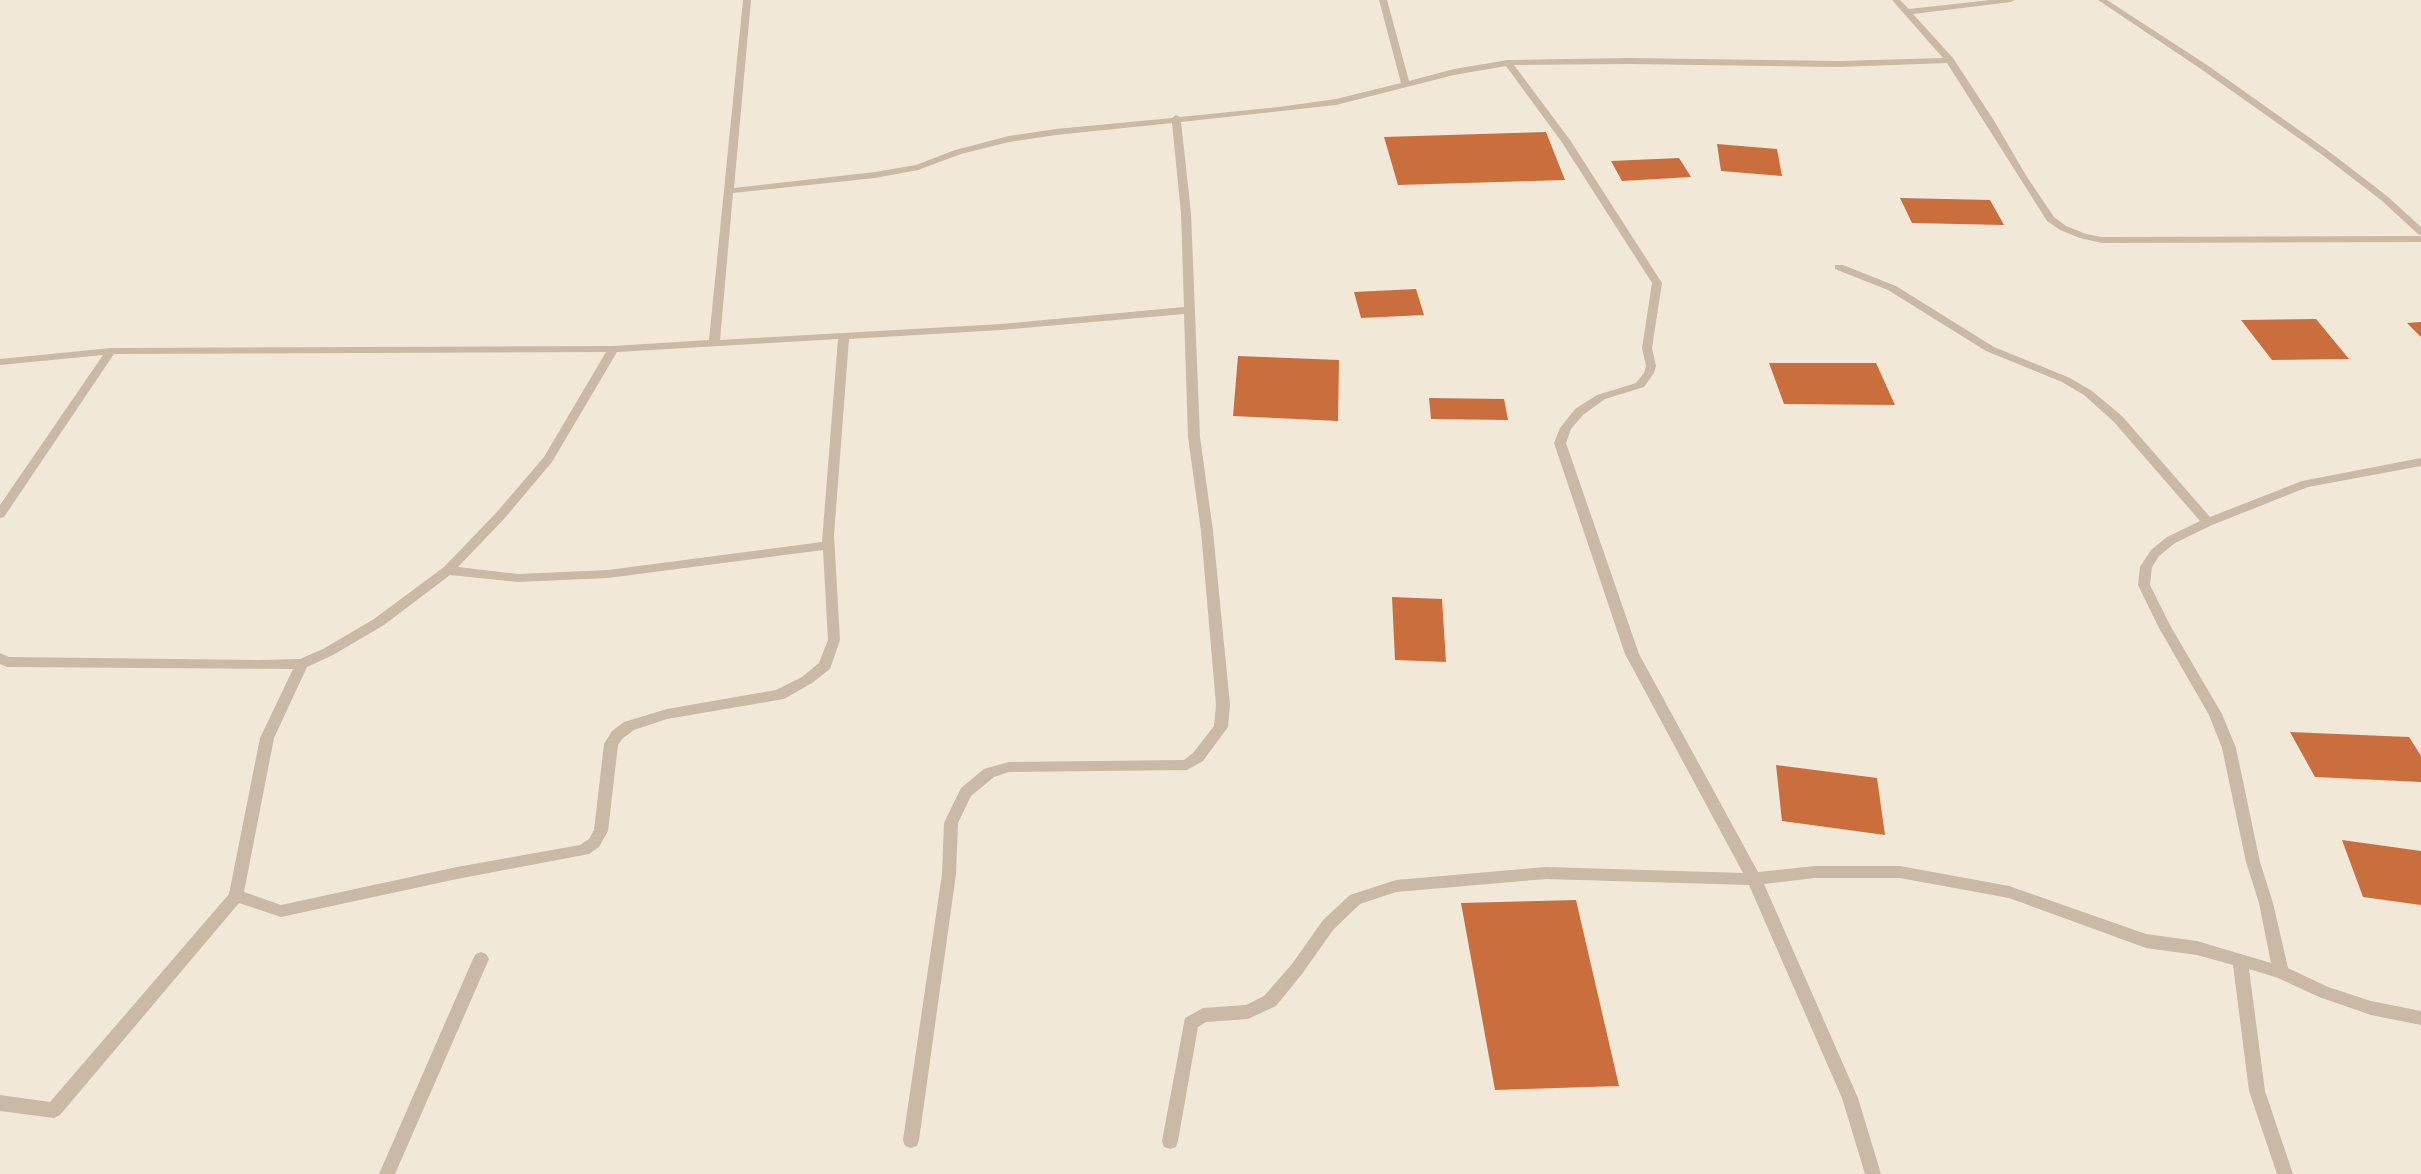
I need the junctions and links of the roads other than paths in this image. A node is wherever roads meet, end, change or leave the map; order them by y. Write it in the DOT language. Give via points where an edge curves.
graph roads {
  1 [pos="747,0"];
  2 [pos="1383,0"];
  3 [pos="1896,0"];
  4 [pos="2011,0"];
  5 [pos="2102,0"];
  6 [pos="1906,12"];
  7 [pos="1950,60"];
  8 [pos="1508,63"];
  9 [pos="1406,85"];
  10 [pos="1176,118"];
  11 [pos="728,191"];
  12 [pos="2421,232"];
  13 [pos="2421,239"];
  14 [pos="1839,267"];
  15 [pos="1190,310"];
  16 [pos="844,336"];
  17 [pos="714,344"];
  18 [pos="613,349"];
  19 [pos="111,351"];
  20 [pos="0,362"];
  21 [pos="2421,462"];
  22 [pos="0,514"];
  23 [pos="2208,522"];
  24 [pos="828,545"];
  25 [pos="448,570"];
  26 [pos="0,658"];
  27 [pos="302,664"];
  28 [pos="1754,879"];
  29 [pos="236,896"];
  30 [pos="481,959"];
  31 [pos="2240,960"];
  32 [pos="2281,972"];
  33 [pos="2421,1018"];
  34 [pos="0,1103"];
  35 [pos="911,1140"];
  36 [pos="1170,1141"];
  37 [pos="387,1174"];
  38 [pos="1873,1174"];
  39 [pos="2285,1174"];
  1 -- 11 [label="street"];
  2 -- 9 [label="street"];
  3 -- 6 [label="street"];
  4 -- 6 [label="street"];
  5 -- 12 [label="street" via="2324,152 2384,198"];
  6 -- 7 [label="street"];
  7 -- 8 [label="street" via="1839,64"];
  7 -- 13 [label="street" via="2050,219 2083,236 2102,240"];
  8 -- 9 [label="street" via="1454,72"];
  8 -- 28 [label="street" via="1565,140 1657,283 1646,348 1651,366 1649,373 1640,385 1601,397 1579,412 1566,428 1560,443 1632,654"];
  9 -- 10 [label="street" via="1336,102"];
  10 -- 11 [label="street" via="1009,139 958,152 918,167 875,175"];
  10 -- 15 [label="street" via="1186,214"];
  11 -- 17 [label="street"];
  14 -- 23 [label="street" via="1892,288 1990,349 2066,380 2088,393 2118,419"];
  15 -- 16 [label="street" via="1002,328"];
  15 -- 35 [label="street" via="1194,437 1217,637 1224,714 1221,728 1198,757 1187,765 1008,767 989,773 966,792 951,823 949,874"];
  16 -- 17 [label="street"];
  16 -- 24 [label="street"];
  17 -- 18 [label="street"];
  18 -- 19 [label="street"];
  18 -- 25 [label="street" via="548,459"];
  19 -- 20 [label="street"];
  19 -- 22 [label="street"];
  21 -- 23 [label="street" via="2306,484"];
  23 -- 32 [label="street" via="2171,540 2155,553 2146,567 2144,585 2215,714 2229,748"];
  24 -- 25 [label="street" via="608,574 518,578"];
  24 -- 29 [label="street" via="834,640 825,666 779,695 667,714 629,726 617,735 611,744 601,831 594,843 584,850 457,873 281,912"];
  25 -- 27 [label="street" via="379,622"];
  26 -- 27 [label="street" via="7,662"];
  27 -- 29 [label="street" via="267,738"];
  28 -- 31 [label="street" via="1815,872 1909,874 2009,892 2146,941 2197,948"];
  28 -- 36 [label="street" via="1546,873 1396,886 1355,899 1328,925 1270,1001 1248,1012 1203,1015 1191,1023"];
  28 -- 38 [label="street" via="1850,1098"];
  29 -- 34 [label="street" via="54,1110"];
  30 -- 37 [label="street"];
  31 -- 32 [label="street"];
  31 -- 39 [label="street" via="2257,1091"];
  32 -- 33 [label="street" via="2324,992 2371,1008"];
}
